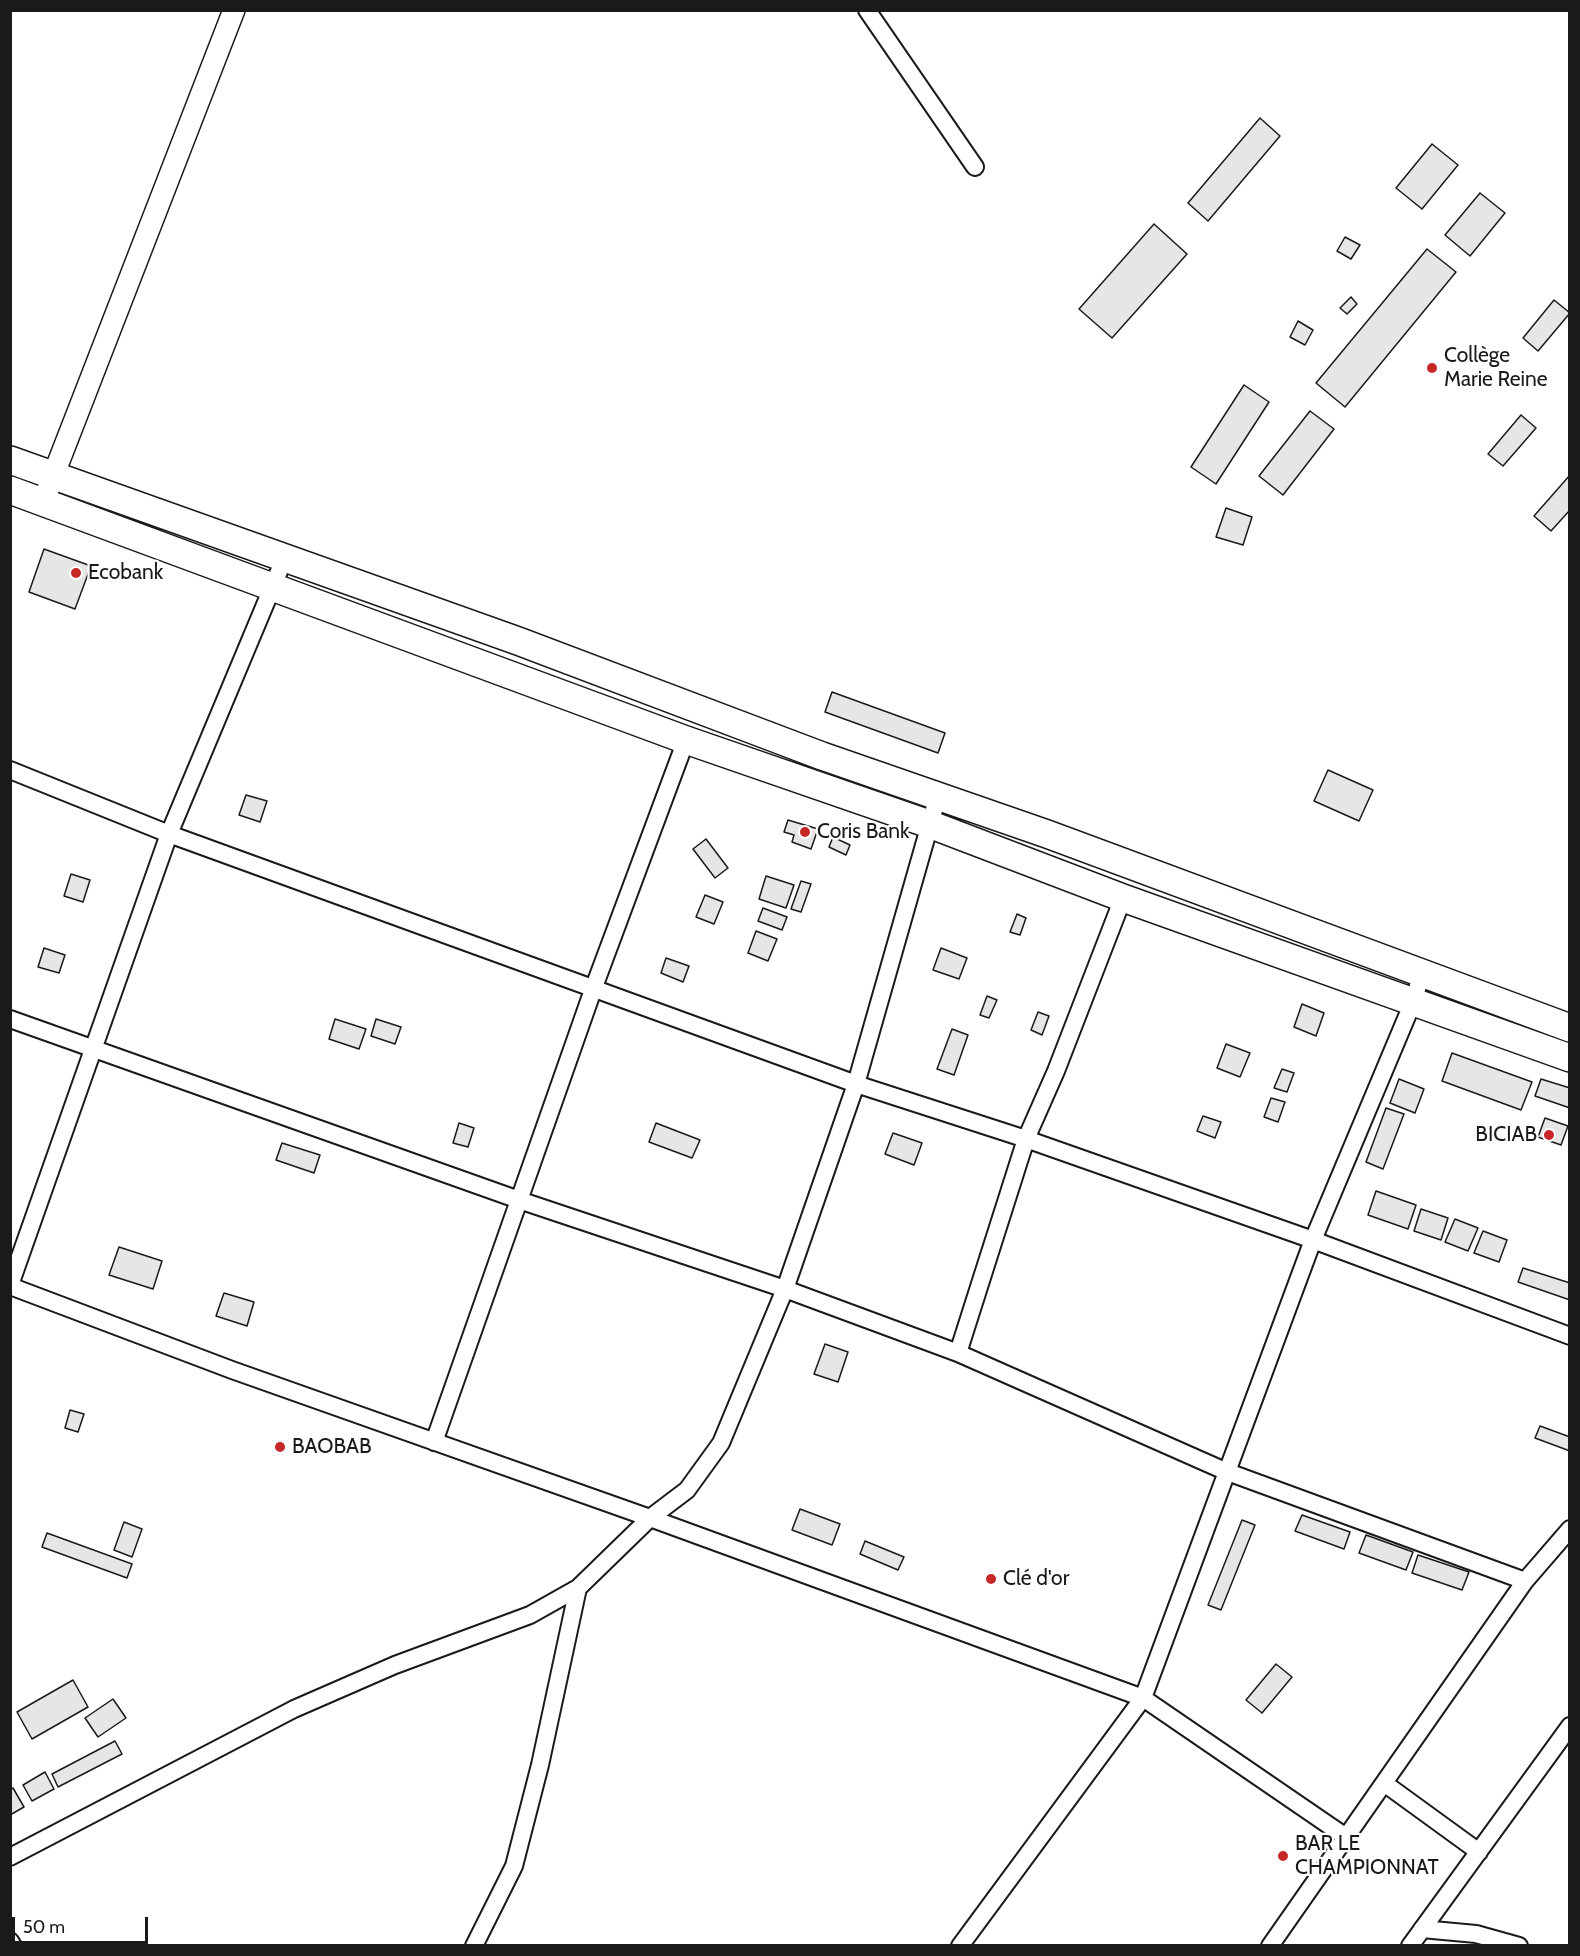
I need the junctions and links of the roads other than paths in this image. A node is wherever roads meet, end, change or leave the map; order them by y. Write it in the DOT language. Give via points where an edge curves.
graph roads {
  1 [pos="867,10"];
  2 [pos="229,13"];
  3 [pos="975,167"];
  4 [pos="10,460"];
  5 [pos="53,475"];
  6 [pos="10,490"];
  7 [pos="43,502"];
  8 [pos="285,557"];
  9 [pos="273,586"];
  10 [pos="686,740"];
  11 [pos="10,770"];
  12 [pos="938,796"];
  13 [pos="929,824"];
  14 [pos="169,834"];
  15 [pos="1123,898"];
  16 [pos="1422,973"];
  17 [pos="594,987"];
  18 [pos="1413,1002"];
  19 [pos="10,1019"];
  20 [pos="1569,1028"];
  21 [pos="93,1048"];
  22 [pos="1569,1058"];
  23 [pos="856,1084"];
  24 [pos="1026,1139"];
  25 [pos="519,1200"];
  26 [pos="1313,1240"];
  27 [pos="10,1285"];
  28 [pos="785,1289"];
  29 [pos="1569,1336"];
  30 [pos="958,1353"];
  31 [pos="434,1442"];
  32 [pos="1225,1471"];
  33 [pos="650,1518"];
  34 [pos="1569,1529"];
  35 [pos="1525,1581"];
  36 [pos="578,1588"];
  37 [pos="1143,1698"];
  38 [pos="1569,1726"];
  39 [pos="1384,1783"];
  40 [pos="1346,1837"];
  41 [pos="1479,1852"];
  42 [pos="10,1857"];
  43 [pos="1422,1929"];
  44 [pos="10,1941"];
  45 [pos="13,1946"];
  46 [pos="474,1946"];
  47 [pos="960,1946"];
  48 [pos="1270,1946"];
  49 [pos="1410,1946"];
  50 [pos="1519,1946"];
  1 -- 3 [label="street"];
  2 -- 5 [label="street"];
  4 -- 5 [label="highway"];
  5 -- 7 [label="street"];
  5 -- 8 [label="highway"];
  6 -- 7 [label="highway"];
  7 -- 9 [label="highway"];
  8 -- 9 [label="street"];
  8 -- 12 [label="highway"];
  9 -- 10 [label="highway"];
  9 -- 14 [label="street"];
  10 -- 13 [label="highway"];
  10 -- 17 [label="street"];
  11 -- 14 [label="street"];
  12 -- 13 [label="street"];
  12 -- 16 [label="highway"];
  13 -- 15 [label="highway"];
  13 -- 23 [label="street"];
  14 -- 17 [label="street"];
  14 -- 21 [label="street"];
  15 -- 18 [label="highway"];
  15 -- 24 [label="street"];
  16 -- 18 [label="street"];
  16 -- 20 [label="highway"];
  17 -- 23 [label="street"];
  17 -- 25 [label="street"];
  18 -- 22 [label="highway"];
  18 -- 26 [label="street"];
  19 -- 21 [label="street"];
  21 -- 25 [label="street"];
  21 -- 27 [label="street"];
  23 -- 24 [label="street"];
  23 -- 28 [label="street"];
  24 -- 26 [label="street"];
  24 -- 30 [label="street"];
  25 -- 28 [label="street"];
  25 -- 31 [label="street"];
  26 -- 29 [label="street"];
  26 -- 32 [label="street"];
  27 -- 31 [label="street"];
  28 -- 30 [label="street"];
  28 -- 33 [label="street" via="721,1443 687,1490"];
  30 -- 32 [label="street"];
  31 -- 33 [label="street"];
  32 -- 35 [label="street"];
  32 -- 37 [label="street"];
  33 -- 36 [label="street"];
  33 -- 37 [label="street"];
  34 -- 35 [label="street"];
  35 -- 39 [label="street"];
  36 -- 42 [label="street" via="530,1615 394,1665 294,1709"];
  36 -- 46 [label="street" via="514,1866"];
  37 -- 40 [label="street"];
  37 -- 47 [label="street"];
  38 -- 41 [label="street"];
  39 -- 40 [label="street"];
  39 -- 41 [label="street"];
  40 -- 48 [label="street"];
  41 -- 43 [label="street"];
  43 -- 49 [label="street"];
  43 -- 50 [label="street" via="1476,1934"];
  44 -- 45 [label="street"];
}
